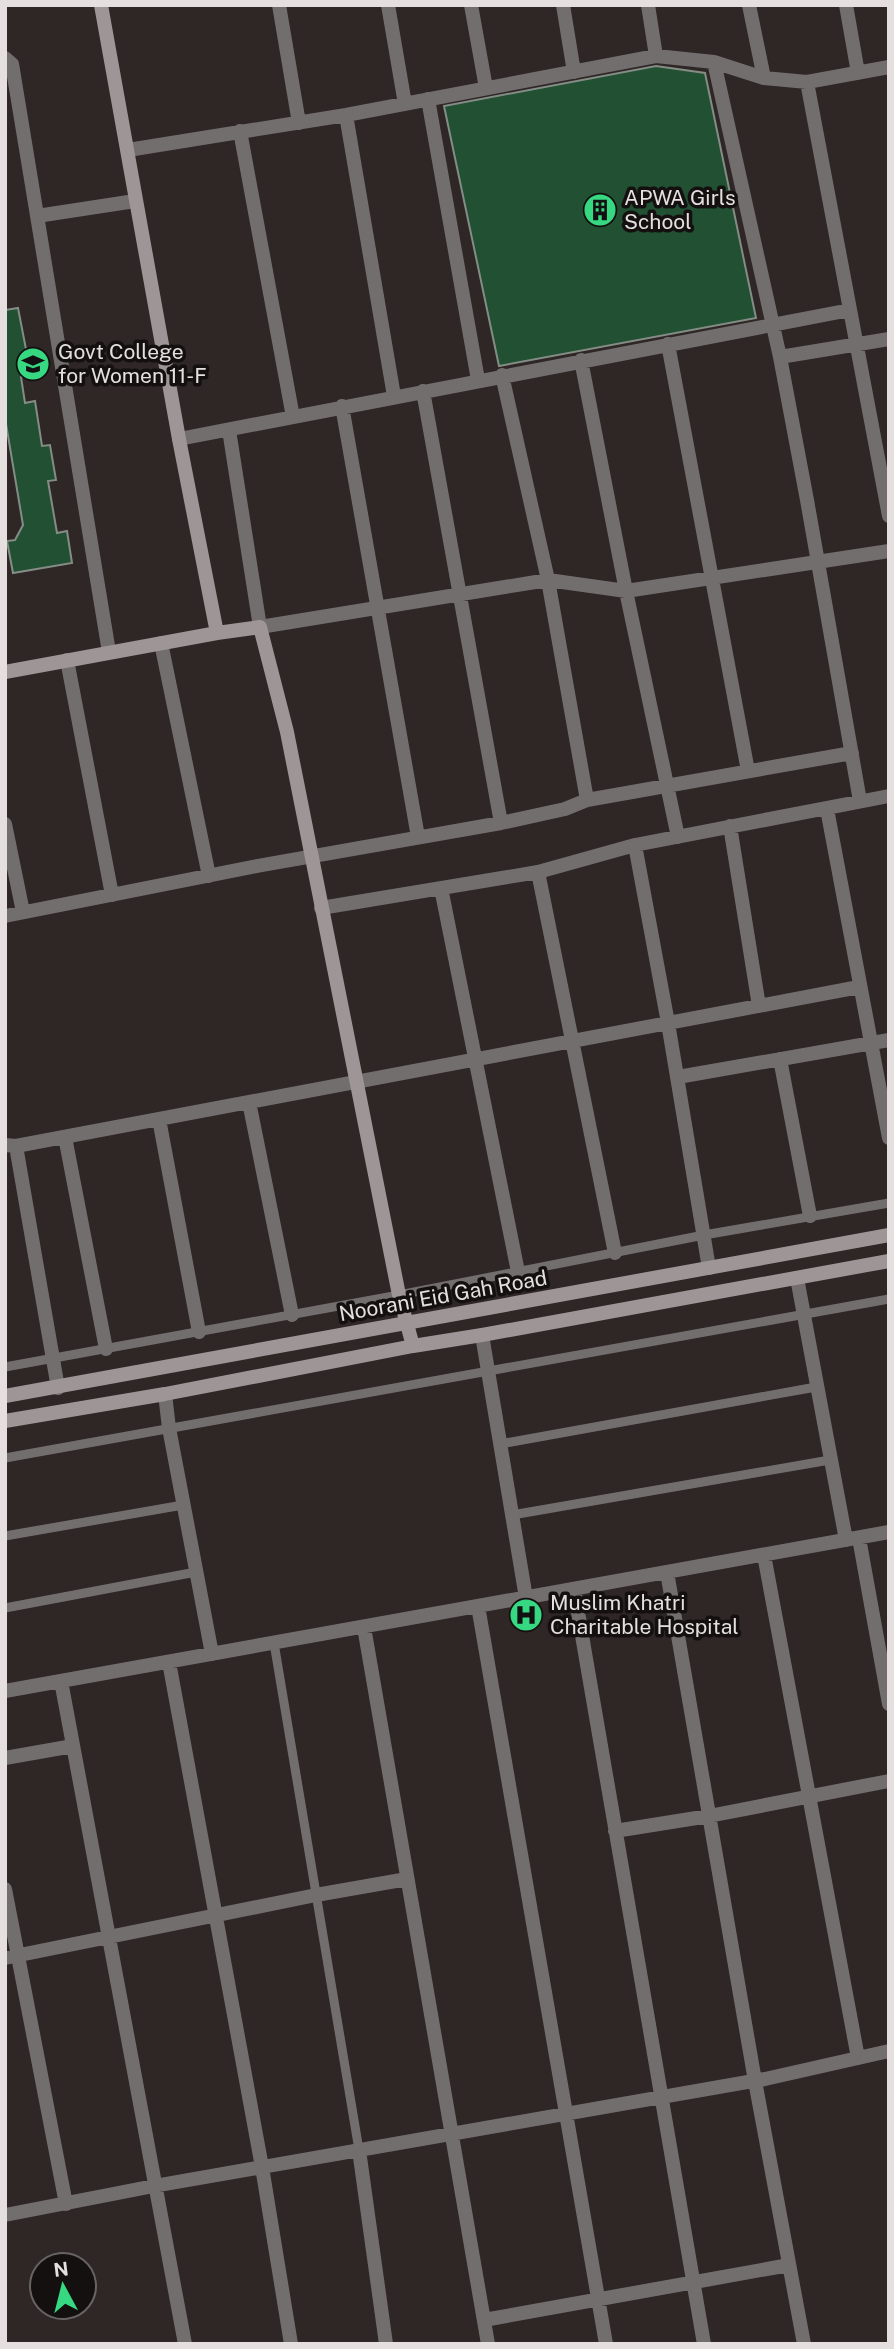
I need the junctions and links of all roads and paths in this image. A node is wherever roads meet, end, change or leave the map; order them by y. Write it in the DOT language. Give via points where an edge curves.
graph roads {
  1 [pos="101,5"];
  2 [pos="279,5"];
  3 [pos="388,5"];
  4 [pos="471,5"];
  5 [pos="563,5"];
  6 [pos="648,5"];
  7 [pos="749,5"];
  8 [pos="846,5"];
  9 [pos="656,56"];
  10 [pos="7,62"];
  11 [pos="714,62"];
  12 [pos="889,68"];
  13 [pos="574,72"];
  14 [pos="858,73"];
  15 [pos="764,78"];
  16 [pos="807,82"];
  17 [pos="485,88"];
  18 [pos="428,99"];
  19 [pos="405,104"];
  20 [pos="346,115"];
  21 [pos="299,122"];
  22 [pos="240,131"];
  23 [pos="128,150"];
  24 [pos="135,201"];
  25 [pos="37,216"];
  26 [pos="850,310"];
  27 [pos="772,324"];
  28 [pos="889,339"];
  29 [pos="668,344"];
  30 [pos="856,344"];
  31 [pos="780,357"];
  32 [pos="581,360"];
  33 [pos="502,375"];
  34 [pos="478,380"];
  35 [pos="423,391"];
  36 [pos="394,396"];
  37 [pos="342,406"];
  38 [pos="293,417"];
  39 [pos="229,430"];
  40 [pos="179,439"];
  41 [pos="889,516"];
  42 [pos="889,551"];
  43 [pos="818,561"];
  44 [pos="712,578"];
  45 [pos="548,580"];
  46 [pos="626,591"];
  47 [pos="460,594"];
  48 [pos="377,607"];
  49 [pos="260,628"];
  50 [pos="217,632"];
  51 [pos="161,643"];
  52 [pos="109,652"];
  53 [pos="67,660"];
  54 [pos="5,672"];
  55 [pos="852,753"];
  56 [pos="748,771"];
  57 [pos="668,785"];
  58 [pos="889,796"];
  59 [pos="587,800"];
  60 [pos="860,801"];
  61 [pos="827,809"];
  62 [pos="501,823"];
  63 [pos="5,824"];
  64 [pos="730,826"];
  65 [pos="678,837"];
  66 [pos="418,838"];
  67 [pos="635,845"];
  68 [pos="312,856"];
  69 [pos="538,872"];
  70 [pos="209,876"];
  71 [pos="441,888"];
  72 [pos="112,895"];
  73 [pos="321,908"];
  74 [pos="23,912"];
  75 [pos="5,916"];
  76 [pos="859,987"];
  77 [pos="759,1006"];
  78 [pos="668,1023"];
  79 [pos="889,1040"];
  80 [pos="572,1041"];
  81 [pos="870,1043"];
  82 [pos="475,1059"];
  83 [pos="780,1059"];
  84 [pos="678,1077"];
  85 [pos="356,1082"];
  86 [pos="250,1102"];
  87 [pos="159,1119"];
  88 [pos="65,1137"];
  89 [pos="889,1138"];
  90 [pos="11,1146"];
  91 [pos="889,1203"];
  92 [pos="810,1216"];
  93 [pos="704,1235"];
  94 [pos="889,1236"];
  95 [pos="615,1253"];
  96 [pos="889,1261"];
  97 [pos="709,1268"];
  98 [pos="518,1272"];
  99 [pos="797,1278"];
  100 [pos="399,1295"];
  101 [pos="889,1299"];
  102 [pos="803,1314"];
  103 [pos="292,1315"];
  104 [pos="406,1325"];
  105 [pos="198,1332"];
  106 [pos="482,1335"];
  107 [pos="413,1346"];
  108 [pos="106,1349"];
  109 [pos="53,1359"];
  110 [pos="5,1367"];
  111 [pos="488,1370"];
  112 [pos="816,1387"];
  113 [pos="58,1388"];
  114 [pos="165,1394"];
  115 [pos="5,1396"];
  116 [pos="5,1421"];
  117 [pos="169,1428"];
  118 [pos="500,1444"];
  119 [pos="5,1458"];
  120 [pos="830,1460"];
  121 [pos="183,1505"];
  122 [pos="512,1515"];
  123 [pos="889,1532"];
  124 [pos="5,1536"];
  125 [pos="852,1539"];
  126 [pos="764,1555"];
  127 [pos="196,1572"];
  128 [pos="667,1572"];
  129 [pos="574,1589"];
  130 [pos="526,1598"];
  131 [pos="478,1606"];
  132 [pos="5,1608"];
  133 [pos="363,1627"];
  134 [pos="274,1643"];
  135 [pos="212,1654"];
  136 [pos="169,1662"];
  137 [pos="61,1681"];
  138 [pos="5,1691"];
  139 [pos="889,1703"];
  140 [pos="73,1746"];
  141 [pos="5,1758"];
  142 [pos="889,1781"];
  143 [pos="809,1796"];
  144 [pos="709,1816"];
  145 [pos="615,1831"];
  146 [pos="407,1879"];
  147 [pos="5,1889"];
  148 [pos="316,1895"];
  149 [pos="215,1916"];
  150 [pos="108,1937"];
  151 [pos="12,1957"];
  152 [pos="889,2051"];
  153 [pos="858,2058"];
  154 [pos="755,2081"];
  155 [pos="661,2097"];
  156 [pos="566,2114"];
  157 [pos="452,2133"];
  158 [pos="359,2150"];
  159 [pos="262,2167"];
  160 [pos="154,2186"];
  161 [pos="66,2203"];
  162 [pos="5,2215"];
  163 [pos="789,2265"];
  164 [pos="693,2283"];
  165 [pos="599,2299"];
  166 [pos="484,2320"];
  167 [pos="185,2344"];
  168 [pos="291,2344"];
  169 [pos="386,2344"];
  170 [pos="488,2344"];
  171 [pos="606,2344"];
  172 [pos="704,2344"];
  173 [pos="804,2344"];
  1 -- 23 [label="main road"];
  2 -- 21 [label="street"];
  3 -- 19 [label="street"];
  4 -- 17 [label="street"];
  5 -- 13 [label="street"];
  6 -- 9 [label="street"];
  7 -- 15 [label="street"];
  8 -- 14 [label="street"];
  9 -- 11 [label="street"];
  9 -- 13 [label="street"];
  10 -- 25 [label="street"];
  11 -- 15 [label="street"];
  11 -- 27 [label="street"];
  12 -- 14 [label="street"];
  13 -- 17 [label="street"];
  14 -- 16 [label="street"];
  15 -- 16 [label="street"];
  16 -- 26 [label="street"];
  17 -- 18 [label="street"];
  18 -- 19 [label="street"];
  18 -- 34 [label="street"];
  19 -- 20 [label="street"];
  20 -- 21 [label="street"];
  20 -- 36 [label="street"];
  21 -- 22 [label="street"];
  22 -- 23 [label="street"];
  22 -- 38 [label="street"];
  23 -- 24 [label="main road"];
  24 -- 25 [label="street"];
  24 -- 40 [label="main road"];
  25 -- 52 [label="street"];
  26 -- 27 [label="street"];
  26 -- 30 [label="street"];
  27 -- 29 [label="street"];
  27 -- 31 [label="street"];
  28 -- 30 [label="street"];
  29 -- 32 [label="street"];
  29 -- 44 [label="street"];
  30 -- 31 [label="street"];
  30 -- 41 [label="street"];
  31 -- 43 [label="street"];
  32 -- 33 [label="street"];
  32 -- 46 [label="street"];
  33 -- 34 [label="street"];
  33 -- 45 [label="street"];
  34 -- 35 [label="street"];
  35 -- 36 [label="street"];
  35 -- 47 [label="street"];
  36 -- 37 [label="street"];
  37 -- 38 [label="street"];
  37 -- 48 [label="street"];
  38 -- 39 [label="street"];
  39 -- 40 [label="street"];
  39 -- 49 [label="street"];
  40 -- 50 [label="main road"];
  42 -- 43 [label="street"];
  43 -- 44 [label="street"];
  43 -- 55 [label="street"];
  44 -- 46 [label="street"];
  44 -- 56 [label="street"];
  45 -- 46 [label="street"];
  45 -- 47 [label="street"];
  45 -- 59 [label="street"];
  46 -- 57 [label="street"];
  47 -- 48 [label="street"];
  47 -- 62 [label="street"];
  48 -- 49 [label="street"];
  48 -- 66 [label="street"];
  49 -- 50 [label="main road"];
  49 -- 68 [label="main road"];
  50 -- 51 [label="main road"];
  51 -- 52 [label="main road"];
  51 -- 70 [label="street"];
  52 -- 53 [label="main road"];
  53 -- 54 [label="main road"];
  53 -- 72 [label="street"];
  55 -- 56 [label="street"];
  55 -- 60 [label="street"];
  56 -- 57 [label="street"];
  57 -- 59 [label="street"];
  57 -- 65 [label="street"];
  58 -- 60 [label="street"];
  59 -- 62 [label="street"];
  60 -- 61 [label="street"];
  61 -- 64 [label="street"];
  61 -- 76 [label="street"];
  62 -- 66 [label="street"];
  63 -- 74 [label="street"];
  64 -- 65 [label="street"];
  64 -- 77 [label="street"];
  65 -- 67 [label="street"];
  66 -- 68 [label="street"];
  67 -- 69 [label="street"];
  67 -- 78 [label="street"];
  68 -- 70 [label="street"];
  68 -- 73 [label="main road"];
  69 -- 71 [label="street"];
  69 -- 80 [label="street"];
  70 -- 72 [label="street"];
  71 -- 73 [label="street"];
  71 -- 82 [label="street"];
  72 -- 74 [label="street"];
  73 -- 85 [label="main road"];
  74 -- 75 [label="street"];
  76 -- 77 [label="street"];
  76 -- 81 [label="street"];
  77 -- 78 [label="street"];
  78 -- 80 [label="street"];
  78 -- 84 [label="street"];
  79 -- 81 [label="street"];
  80 -- 82 [label="street"];
  80 -- 95 [label="street"];
  81 -- 83 [label="street"];
  81 -- 89 [label="street"];
  82 -- 85 [label="street"];
  82 -- 98 [label="street"];
  83 -- 84 [label="street"];
  83 -- 92 [label="street"];
  84 -- 93 [label="street"];
  85 -- 86 [label="street"];
  85 -- 100 [label="main road"];
  86 -- 87 [label="street"];
  86 -- 103 [label="street"];
  87 -- 88 [label="street"];
  87 -- 105 [label="street"];
  88 -- 90 [label="street"];
  88 -- 108 [label="street"];
  90 -- 109 [label="street"];
  91 -- 92 [label="lane"];
  92 -- 93 [label="lane"];
  93 -- 95 [label="lane"];
  93 -- 97 [label="street"];
  94 -- 97 [label="main road, Noorani Eid Gah Road"];
  95 -- 98 [label="lane"];
  96 -- 99 [label="main road, Noorani Eid Gah Road"];
  97 -- 104 [label="main road, Noorani Eid Gah Road"];
  98 -- 100 [label="lane"];
  99 -- 102 [label="street"];
  99 -- 106 [label="main road, Noorani Eid Gah Road"];
  100 -- 103 [label="lane"];
  100 -- 104 [label="main road"];
  101 -- 102 [label="lane"];
  102 -- 111 [label="lane"];
  102 -- 112 [label="street"];
  103 -- 105 [label="lane"];
  104 -- 107 [label="main road"];
  104 -- 113 [label="main road, Noorani Eid Gah Road"];
  105 -- 108 [label="lane"];
  106 -- 107 [label="main road, Noorani Eid Gah Road"];
  106 -- 111 [label="street"];
  107 -- 114 [label="main road, Noorani Eid Gah Road"];
  108 -- 109 [label="lane"];
  109 -- 110 [label="lane"];
  109 -- 113 [label="street"];
  111 -- 117 [label="lane"];
  111 -- 118 [label="street"];
  112 -- 118 [label="lane"];
  112 -- 120 [label="street"];
  113 -- 115 [label="main road, Noorani Eid Gah Road"];
  114 -- 116 [label="main road, Noorani Eid Gah Road"];
  114 -- 117 [label="street"];
  117 -- 119 [label="lane"];
  117 -- 121 [label="street"];
  118 -- 122 [label="street"];
  120 -- 122 [label="lane"];
  120 -- 125 [label="street"];
  121 -- 124 [label="lane"];
  121 -- 127 [label="street"];
  122 -- 130 [label="street"];
  123 -- 125 [label="street"];
  125 -- 126 [label="street"];
  125 -- 139 [label="street"];
  126 -- 128 [label="street"];
  126 -- 143 [label="street"];
  127 -- 132 [label="lane"];
  127 -- 135 [label="street"];
  128 -- 129 [label="street"];
  128 -- 144 [label="street"];
  129 -- 130 [label="street"];
  129 -- 145 [label="street"];
  130 -- 131 [label="street"];
  131 -- 133 [label="street"];
  131 -- 156 [label="street"];
  133 -- 134 [label="street"];
  133 -- 146 [label="street"];
  134 -- 135 [label="street"];
  134 -- 148 [label="lane"];
  135 -- 136 [label="street"];
  136 -- 137 [label="street"];
  136 -- 149 [label="street"];
  137 -- 138 [label="street"];
  137 -- 140 [label="street"];
  140 -- 141 [label="street"];
  140 -- 150 [label="street"];
  142 -- 143 [label="street"];
  143 -- 144 [label="street"];
  143 -- 153 [label="street"];
  144 -- 145 [label="street"];
  144 -- 154 [label="street"];
  145 -- 155 [label="street"];
  146 -- 148 [label="street"];
  146 -- 157 [label="street"];
  147 -- 151 [label="street"];
  148 -- 149 [label="street"];
  148 -- 158 [label="lane"];
  149 -- 150 [label="street"];
  149 -- 159 [label="street"];
  150 -- 151 [label="street"];
  150 -- 160 [label="street"];
  151 -- 161 [label="street"];
  152 -- 153 [label="street"];
  153 -- 154 [label="street"];
  154 -- 155 [label="street"];
  154 -- 163 [label="street"];
  155 -- 156 [label="street"];
  155 -- 164 [label="street"];
  156 -- 157 [label="street"];
  156 -- 165 [label="street"];
  157 -- 158 [label="street"];
  157 -- 166 [label="street"];
  158 -- 159 [label="street"];
  158 -- 169 [label="street"];
  159 -- 160 [label="street"];
  159 -- 168 [label="street"];
  160 -- 161 [label="street"];
  160 -- 167 [label="street"];
  161 -- 162 [label="street"];
  163 -- 164 [label="street"];
  163 -- 173 [label="street"];
  164 -- 165 [label="street"];
  164 -- 172 [label="street"];
  165 -- 166 [label="street"];
  165 -- 171 [label="street"];
  166 -- 170 [label="street"];
}
